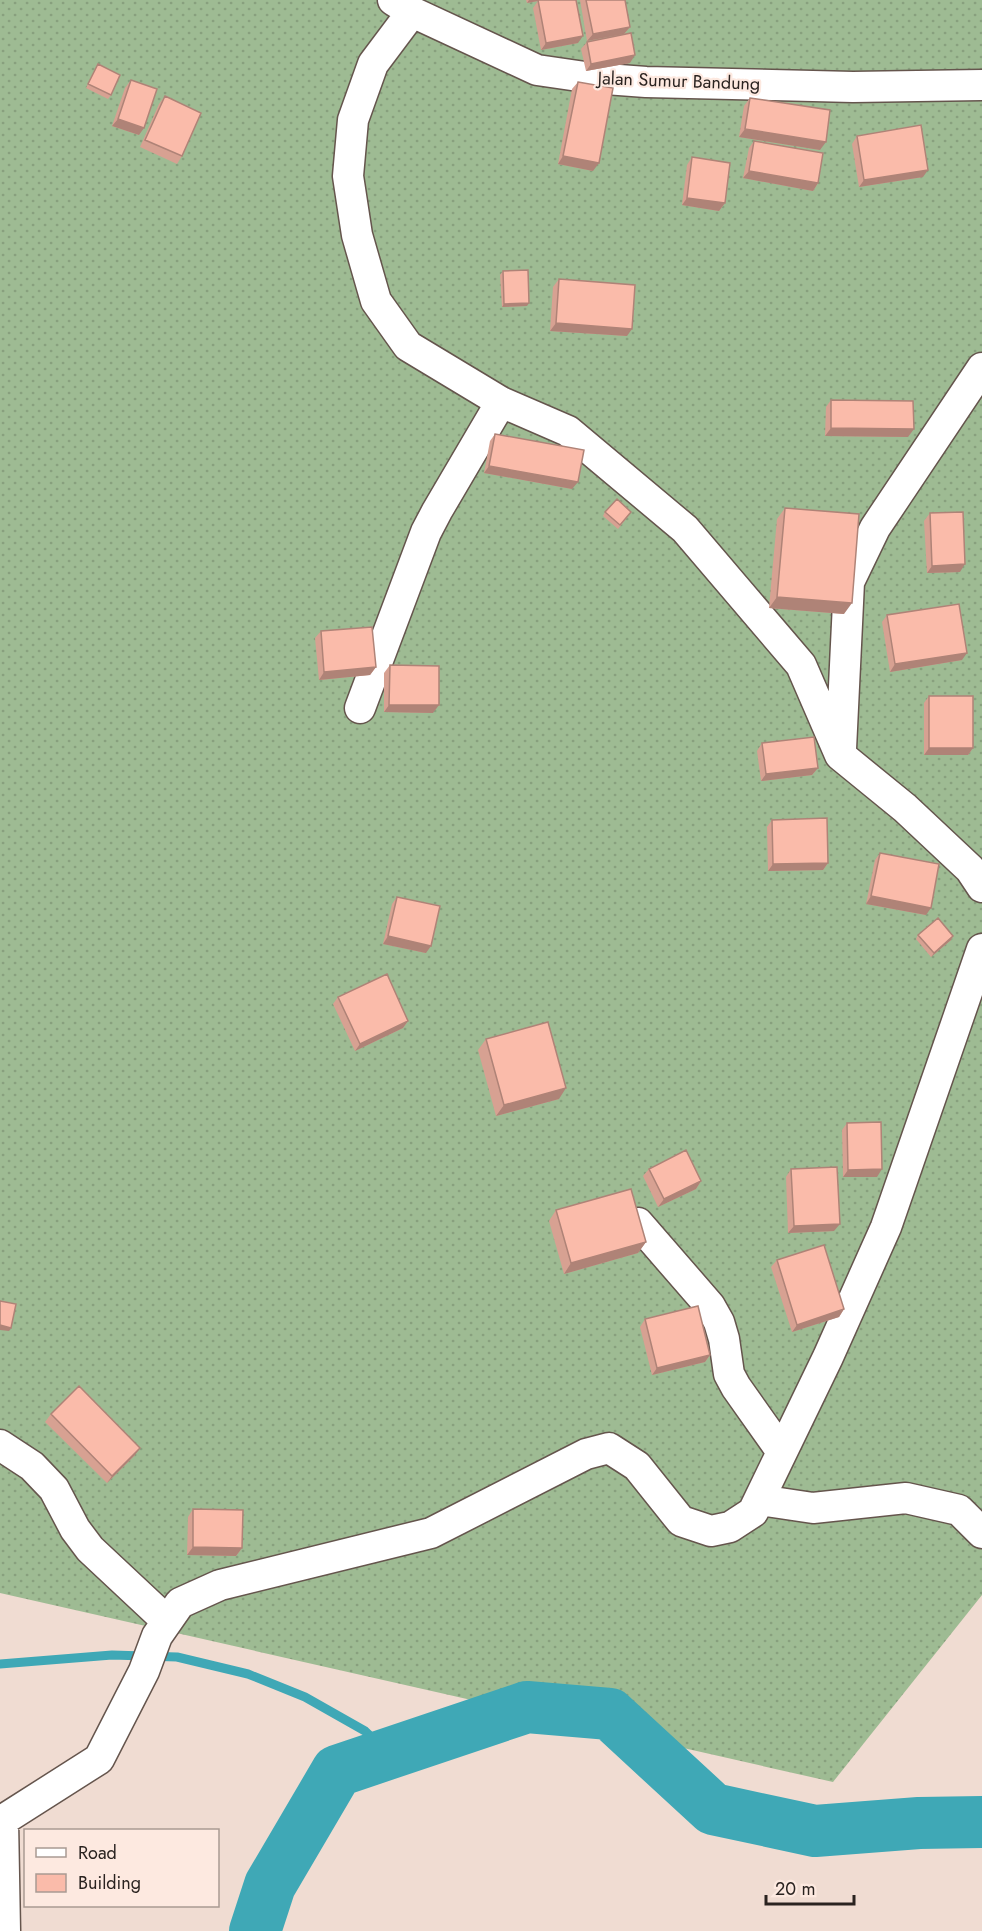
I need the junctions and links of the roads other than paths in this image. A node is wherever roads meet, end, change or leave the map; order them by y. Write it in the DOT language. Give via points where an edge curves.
graph roads {
  1 [pos="402,6"];
  2 [pos="982,85"];
  3 [pos="982,368"];
  4 [pos="501,402"];
  5 [pos="360,708"];
  6 [pos="840,755"];
  7 [pos="982,886"];
  8 [pos="982,949"];
  9 [pos="638,1223"];
  10 [pos="0,1445"];
  11 [pos="782,1452"];
  12 [pos="759,1500"];
  13 [pos="982,1533"];
  14 [pos="162,1629"];
  15 [pos="1,1819"];
  16 [pos="5,1931"];
  1 -- 2 [label="street, Jalan Sumur Bandung" via="537,70 592,78 853,87"];
  1 -- 4 [label="street" via="373,64 353,120 348,176 357,235 376,301 408,346"];
  3 -- 6 [label="street" via="875,528 849,582"];
  4 -- 5 [label="street" via="426,532"];
  4 -- 6 [label="street" via="568,431 685,529 801,665"];
  6 -- 7 [label="street" via="905,808 970,868"];
  8 -- 11 [label="street" via="886,1227"];
  9 -- 11 [label="street" via="710,1306 722,1330 729,1374"];
  10 -- 14 [label="street" via="32,1466 54,1489 90,1549"];
  11 -- 12 [label="street"];
  12 -- 13 [label="street" via="813,1508 906,1498 959,1510"];
  12 -- 14 [label="street" via="753,1512 730,1527 711,1531 681,1521 637,1466 609,1448 586,1454 431,1533 220,1585 180,1603"];
  14 -- 15 [label="street" via="99,1759"];
  15 -- 16 [label="street"];
}
